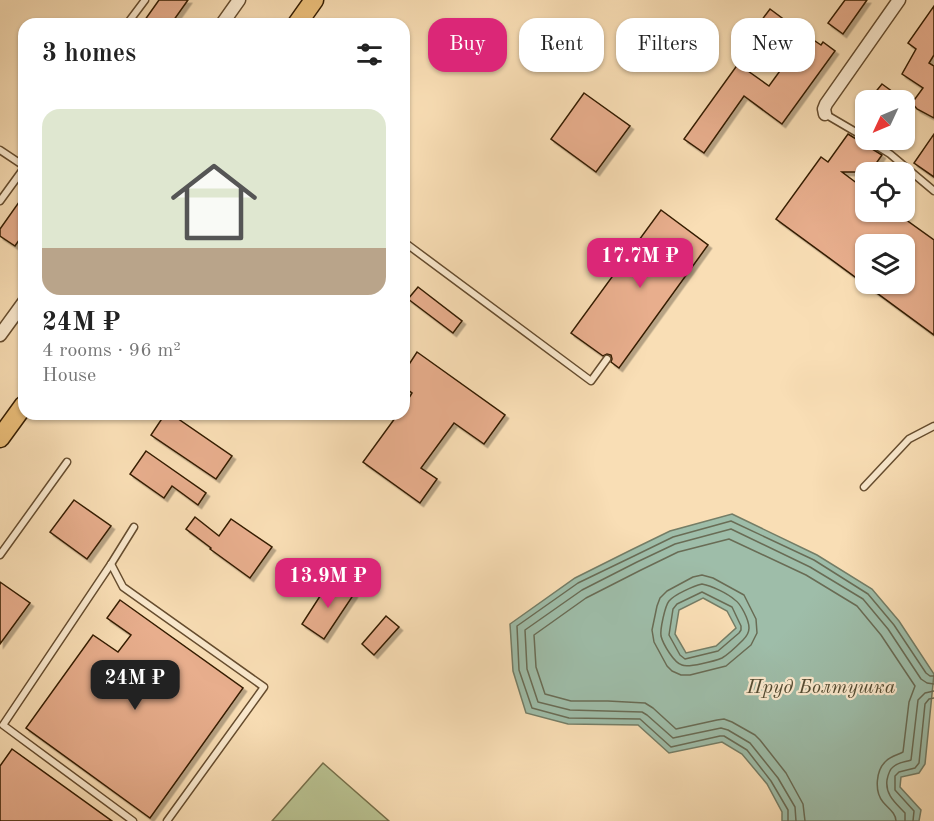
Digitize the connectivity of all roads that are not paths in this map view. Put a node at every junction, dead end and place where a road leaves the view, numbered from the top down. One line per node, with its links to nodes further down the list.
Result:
1 (145, 0): 5 (lane)
2 (239, 0): 6 (street)
3 (314, 0): 7 (main road)
4 (899, 0): 8 (street)
5 (132, 18)
6 (226, 18)
7 (301, 18)
8 (825, 114): 9 (lane)
9 (855, 132)
10 (0, 150): 12 (lane)
11 (884, 150): 14 (lane)
12 (18, 163)
13 (18, 176): 15 (lane)
14 (934, 191)
15 (0, 201)
16 (410, 247): 19 (lane)
17 (18, 310): 18 (street)
18 (0, 335)
19 (607, 359)
20 (18, 413): 22 (main road)
21 (934, 426): 24 (lane)
22 (0, 438)
23 (67, 462): 26 (lane)
24 (864, 487)
25 (134, 527): 27 (lane)
26 (0, 555)
27 (111, 564): 28 (lane); 29 (lane)
28 (133, 821)
29 (166, 821)

